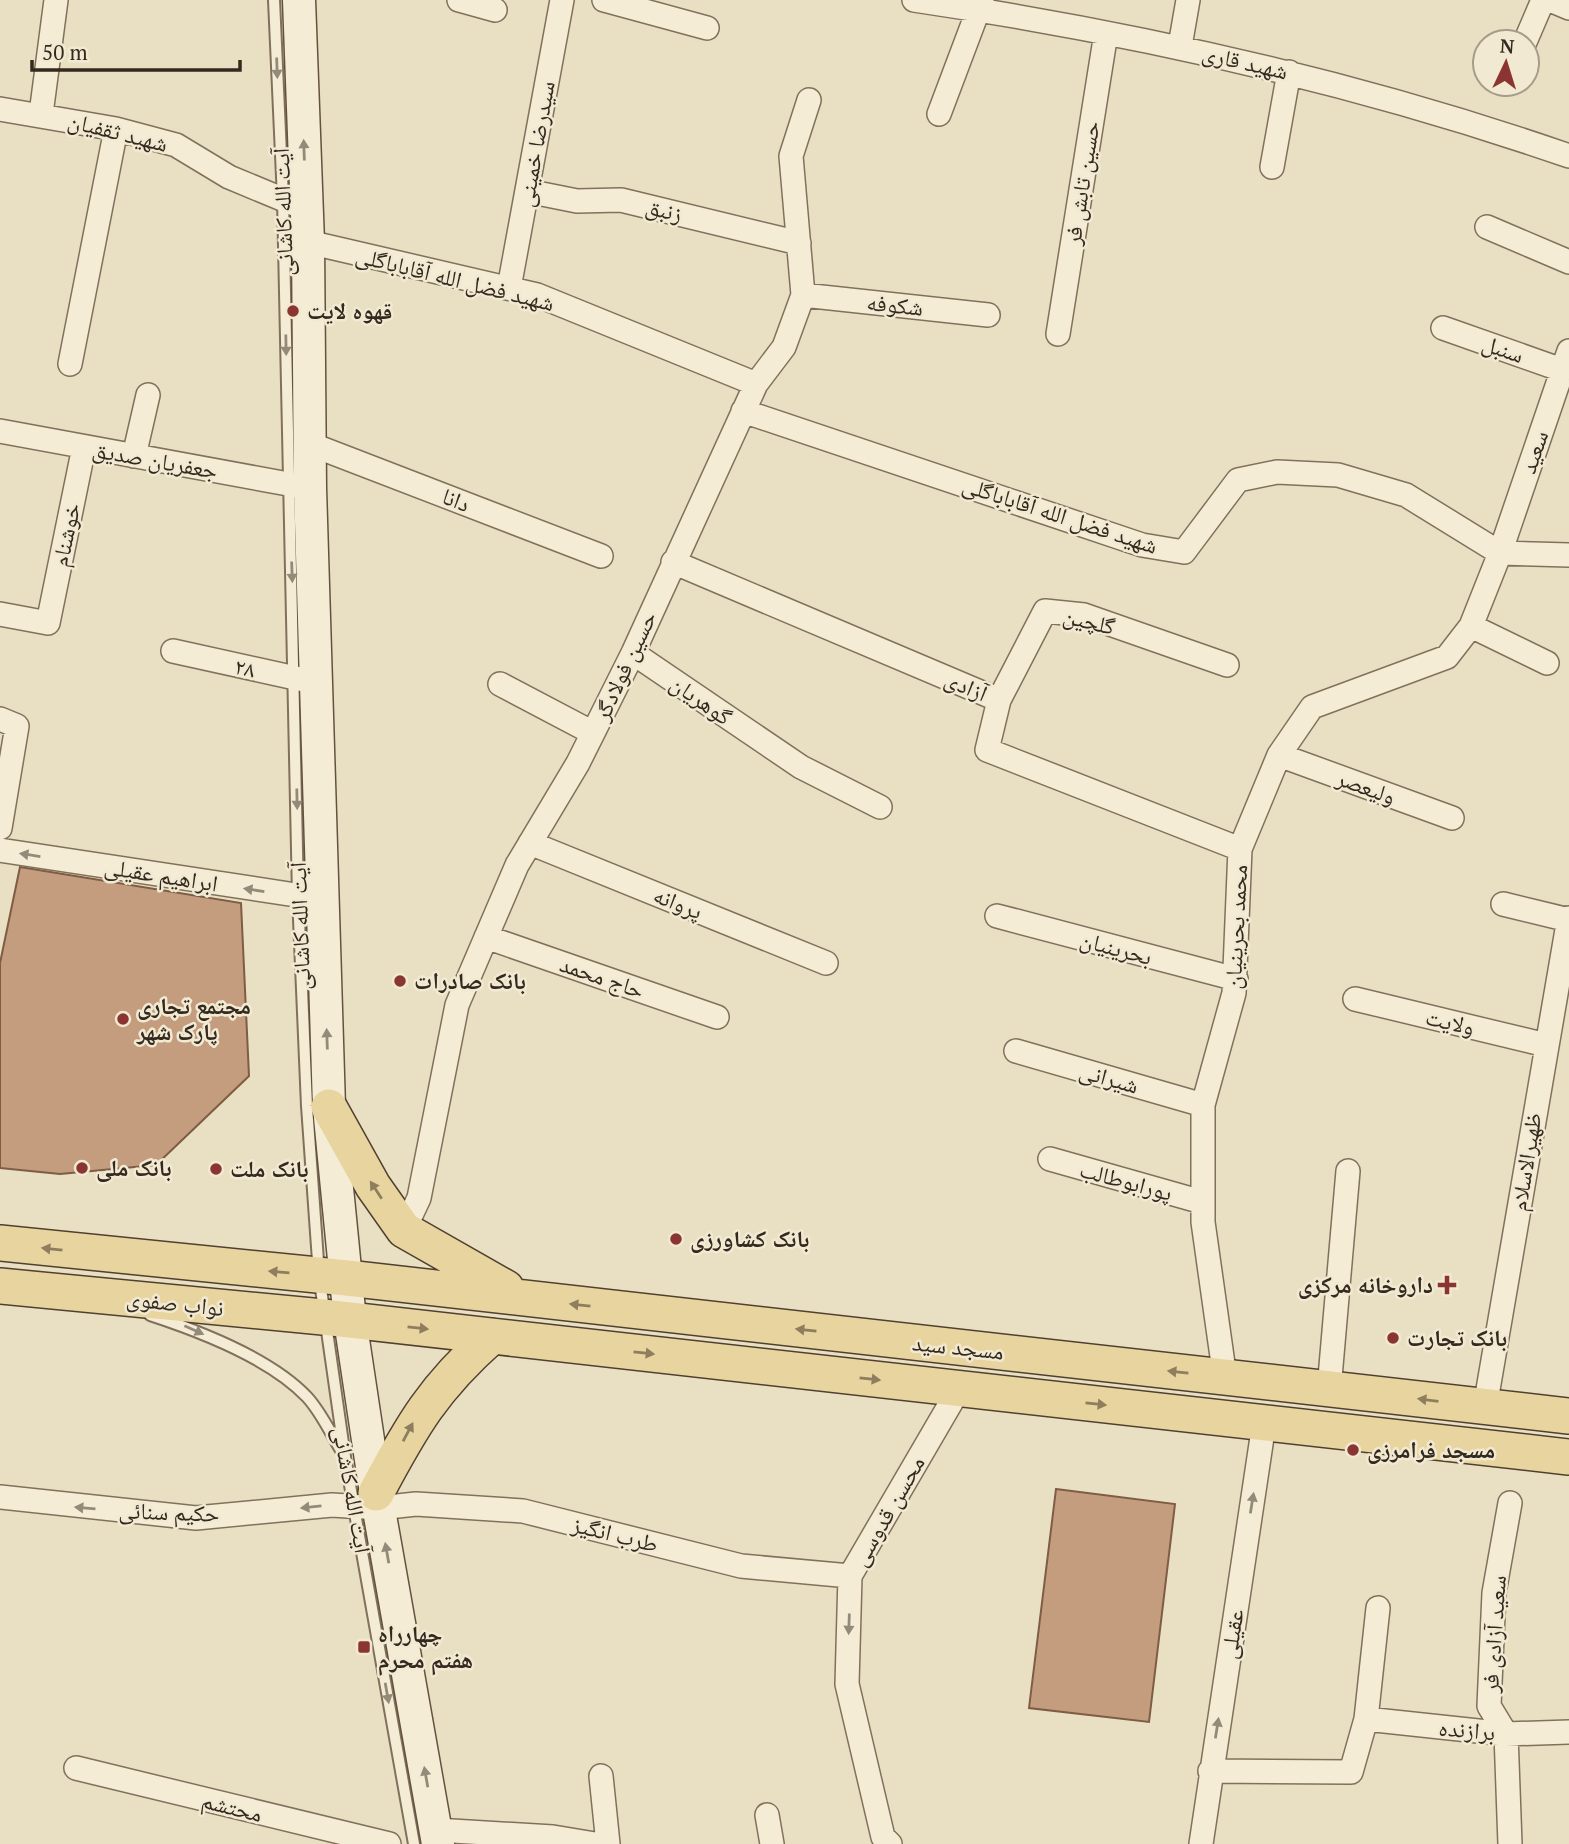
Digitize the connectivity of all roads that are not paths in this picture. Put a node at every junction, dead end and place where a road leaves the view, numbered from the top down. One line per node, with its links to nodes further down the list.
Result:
1 (56, 0): 21 (street)
2 (274, 0): 27 (lane, آیت الله کاشانی, one-way to 27)
3 (299, 0): 27 (main road, آیت الله کاشانی, one-way to 3)
4 (459, 0): 13 (street)
5 (562, 0): 26 (street, سیدرضا خمینی)
6 (604, 0): 14 (street)
7 (914, 0): 11 (street, شهید قاری)
8 (1188, 0): 17 (street)
9 (1543, 0): 15 (street)
10 (1550, 0): 12 (street)
11 (981, 5): 16 (street, شهید قاری); 22 (street)
12 (1569, 8)
13 (495, 10)
14 (707, 28)
15 (1531, 28)
16 (1106, 33): 17 (street, شهید قاری); 36 (street, حسین تابش فر)
17 (1180, 46): 18 (street, شهید قاری)
18 (1289, 72): 24 (street, شهید قاری); 25 (street)
19 (808, 100): 30 (street, حسین فولادگر)
20 (0, 109): 21 (street, شهید ثقفیان)
21 (41, 114): 23 (street, شهید ثقفیان)
22 (939, 114)
23 (116, 129): 27 (street, شهید ثقفیان); 38 (street)
24 (1569, 156)
25 (1272, 167)
26 (527, 191): 30 (street, زنبق); 32 (street, سیدرضا خمینی)
27 (295, 204): 29 (main road, آیت الله کاشانی); 46 (lane, آیت الله کاشانی, one-way to 46)
28 (1487, 227): 31 (street)
29 (308, 242): 32 (street, شهید فضل الله آقاباباگلی); 43 (main road, آیت الله کاشانی)
30 (799, 243): 33 (street, حسین فولادگر)
31 (1569, 262)
32 (509, 288): 39 (street, شهید فضل الله آقاباباگلی)
33 (803, 295): 34 (street, شکوفه); 39 (street, حسین فولادگر)
34 (988, 316)
35 (1443, 328): 37 (street, سنبل)
36 (1058, 334)
37 (1566, 360): 47 (street, سعید)
38 (70, 364)
39 (756, 383): 41 (street, حسین فولادگر)
40 (148, 395): 45 (street)
41 (743, 411): 47 (street, شهید فضل الله آقاباباگلی); 50 (street, حسین فولادگر)
42 (0, 431): 44 (street, جعفریان صدیق)
43 (310, 444): 46 (main road, آیت الله کاشانی); 49 (street, دانا)
44 (84, 447): 45 (street, جعفریان صدیق); 51 (street, خوشنام)
45 (134, 456): 46 (street, جعفریان صدیق)
46 (300, 486): 57 (main road, آیت الله کاشانی)
47 (1493, 548): 48 (street); 52 (street, محمد بحرینیان)
48 (1569, 555)
49 (601, 556)
50 (673, 562): 54 (street, حسین فولادگر); 59 (street, آزادی)
51 (0, 614)
52 (1471, 626): 55 (street); 62 (street, محمد بحرینیان)
53 (173, 652): 57 (street, ۲۸)
54 (633, 653): 61 (street, حسین فولادگر); 63 (street, گوهریان)
55 (1548, 663)
56 (1227, 664): 59 (street, گلچین)
57 (307, 681): 69 (main road, آیت الله کاشانی)
58 (500, 684): 61 (street)
59 (999, 699): 67 (street, آزادی)
60 (0, 719): 65 (street)
61 (593, 733): 66 (street, حسین فولادگر)
62 (1282, 756): 64 (street, ولیعصر); 67 (street, محمد بحرینیان)
63 (880, 807)
64 (1452, 818)
65 (0, 828)
66 (530, 843): 73 (street, حسین فولادگر); 74 (street, پروانه)
67 (1240, 849): 75 (street, محمد بحرینیان)
68 (0, 850): 69 (street, ابراهیم عقیلی, one-way to 68)
69 (310, 898): 81 (main road, آیت الله کاشانی, one-way to 69); 87 (lane, آیت الله کاشانی)
70 (1503, 904): 72 (street)
71 (996, 916): 75 (street, بحرینیان)
72 (1569, 919): 78 (street, ظهیرالاسلام)
73 (486, 937): 77 (street, حاج محمد); 85 (street, حسین فولادگر)
74 (826, 963)
75 (1236, 979): 80 (street, محمد بحرینیان)
76 (1355, 999): 78 (street, ولایت)
77 (717, 1017)
78 (1546, 1045): 97 (street, ظهیرالاسلام)
79 (1016, 1051): 80 (street, شیرانی)
80 (1203, 1105): 84 (street, محمد بحرینیان)
81 (329, 1107): 85 (main road, one-way to 81); 87 (main road, آیت الله کاشانی)
82 (1050, 1159): 84 (street, پورابوطالب)
83 (1348, 1171): 96 (street)
84 (1202, 1202): 93 (street, محمد بحرینیان)
85 (404, 1230): 90 (main road)
86 (0, 1243): 87 (main road, نواب صفوی, one-way to 86)
87 (333, 1276): 90 (main road, مسجد سید); 91 (main road, آیت الله کاشانی)
88 (0, 1286): 89 (main road, نواب صفوی)
89 (83, 1294): 91 (main road, نواب صفوی); 102 (lane, one-way to 102)
90 (528, 1299): 93 (main road, مسجد سید, one-way to 90)
91 (337, 1319): 92 (main road, مسجد سید, one-way to 92); 102 (lane, آیت الله کاشانی); 105 (main road, آیت الله کاشانی)
92 (492, 1336): 95 (main road, مسجد سید, one-way to 95); 105 (main road, one-way to 92)
93 (1225, 1378): 96 (main road, مسجد سید)
94 (1569, 1388): 98 (main road)
95 (959, 1389): 100 (main road, مسجد سید, one-way to 100); 107 (street, محسن قدوسی)
96 (1329, 1389): 97 (main road, مسجد سید, one-way to 96)
97 (1485, 1407): 98 (main road, مسجد سید)
98 (1522, 1411): 99 (main road, مسجد سید)
99 (1569, 1416)
100 (1265, 1423): 101 (main road, مسجد سید); 113 (street, عقیلی, one-way to 100)
101 (1553, 1456): 103 (main road)
102 (345, 1457): 105 (lane, آیت الله کاشانی)
103 (1569, 1478)
104 (0, 1497): 105 (street, حکیم سنائی, one-way to 104)
105 (370, 1502): 107 (street, طرب انگیز); 116 (main road, آیت الله کاشانی)
106 (1510, 1503): 111 (street, سعید آزادی فر)
107 (850, 1576): 121 (street, محسن قدوسی, one-way to 121)
108 (1378, 1608): 109 (street)
109 (1366, 1720): 111 (street, برازنده); 113 (street)
110 (1569, 1732): 111 (street, برازنده)
111 (1506, 1734): 123 (street, سعید آزادی فر)
112 (76, 1768): 117 (street, محتشم)
113 (1210, 1771): 122 (street, عقیلی)
114 (601, 1776): 119 (street)
115 (767, 1815): 120 (street)
116 (430, 1839): 118 (street)
117 (389, 1844)
118 (595, 1844)
119 (608, 1844)
120 (772, 1844)
121 (890, 1844)
122 (1201, 1844)
123 (1510, 1844)

